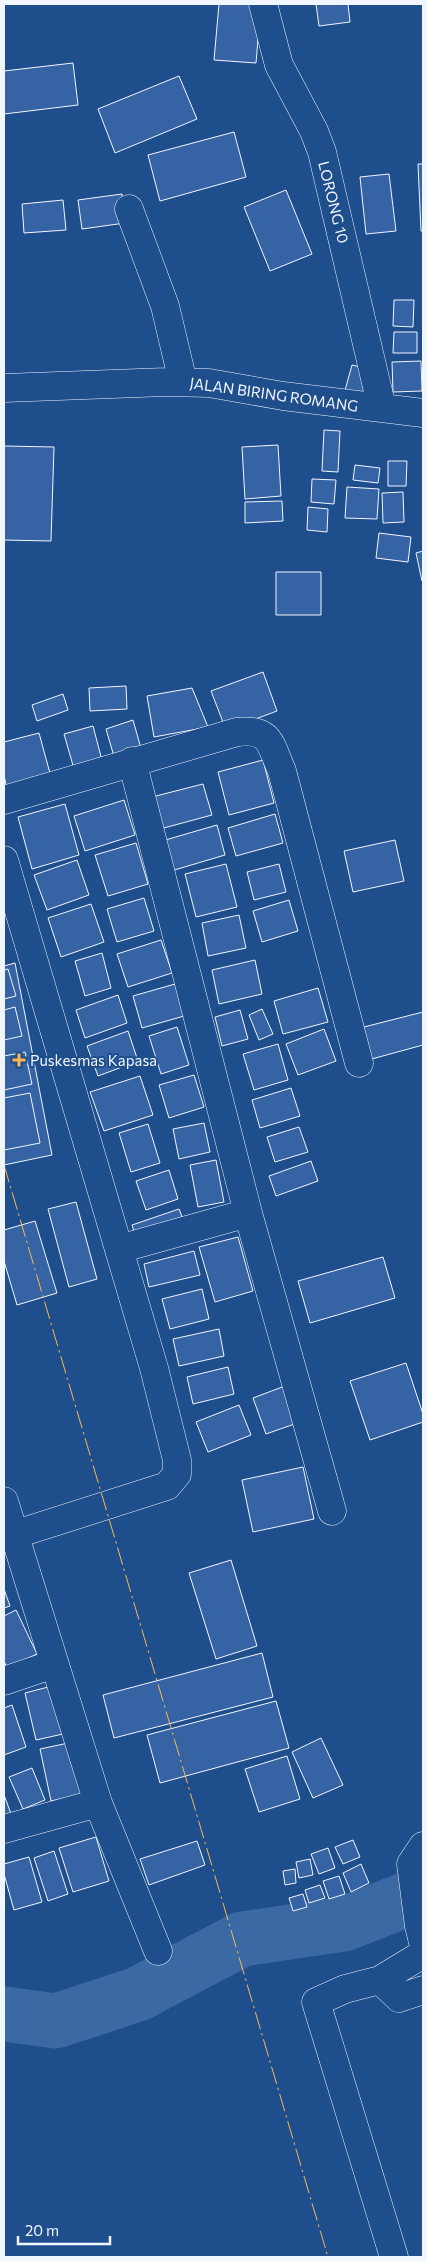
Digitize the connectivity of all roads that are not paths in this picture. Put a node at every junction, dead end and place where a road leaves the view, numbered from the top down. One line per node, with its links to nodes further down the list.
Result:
1 (263, 4): 5 (street, LORONG 10)
2 (129, 208): 3 (street)
3 (183, 382): 4 (street, JALAN BIRING ROMANG); 5 (street, JALAN BIRING ROMANG)
4 (4, 388)
5 (382, 408): 6 (street, JALAN BIRING ROMANG)
6 (423, 413)
7 (132, 761): 8 (street); 10 (street); 11 (street)
8 (4, 800)
9 (4, 860): 12 (street)
10 (359, 1063)
11 (248, 1213): 12 (street); 14 (street)
12 (119, 1249): 15 (street)
13 (4, 1501): 15 (street)
14 (332, 1511)
15 (9, 1536): 16 (street)
16 (54, 1664): 17 (street); 18 (street)
17 (4, 1681)
18 (98, 1802): 19 (street); 22 (street)
19 (4, 1829)
20 (417, 1855): 21 (street)
21 (421, 1934)
22 (158, 1950)
23 (423, 1954): 24 (street)
24 (380, 1980): 25 (street); 26 (street)
25 (423, 1990)
26 (394, 2257)

